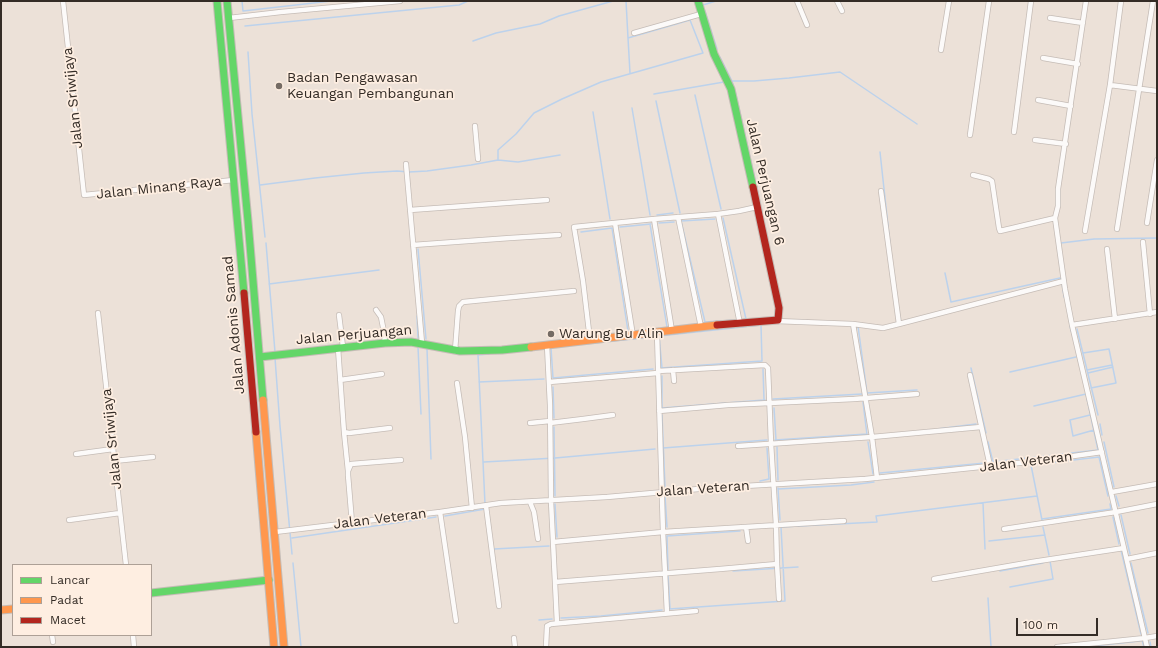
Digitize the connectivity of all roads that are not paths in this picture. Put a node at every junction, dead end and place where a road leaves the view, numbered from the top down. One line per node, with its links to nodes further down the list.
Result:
1 (63, 1): 41 (street, Jalan Sriwijaya)
2 (217, 1): 39 (main road, Jalan Adonis Samad)
3 (227, 1): 17 (main road)
4 (387, 1): 5 (street); 17 (street)
5 (400, 1)
6 (698, 1): 16 (main road, Jalan Perjuangan 6)
7 (797, 1): 20 (street)
8 (837, 1): 15 (street)
9 (949, 1): 22 (street)
10 (989, 1): 32 (street)
11 (1031, 1): 31 (street)
12 (1086, 1): 19 (street)
13 (1121, 1): 25 (street)
14 (1153, 1): 26 (street)
15 (842, 11)
16 (701, 14): 21 (street); 43 (main road, Jalan Perjuangan 6)
17 (229, 18): 54 (main road)
18 (1050, 18): 19 (street)
19 (1083, 23): 24 (street)
20 (807, 25)
21 (634, 33)
22 (941, 50)
23 (1043, 58): 24 (street)
24 (1078, 64): 29 (street)
25 (1110, 85): 26 (street); 52 (street)
26 (1140, 88): 27 (street); 51 (street)
27 (1157, 91)
28 (1038, 100): 29 (street)
29 (1072, 106): 34 (street)
30 (475, 126): 35 (street)
31 (1014, 132)
32 (970, 135)
33 (1035, 140): 34 (street)
34 (1066, 144): 47 (street)
35 (478, 159)
36 (1157, 160): 50 (street)
37 (406, 164): 44 (street)
38 (974, 175): 47 (street)
39 (234, 180): 41 (street, Jalan Minang Raya); 56 (main road, Jalan Adonis Samad)
40 (881, 191): 70 (street)
41 (84, 195)
42 (547, 200): 44 (street)
43 (758, 207): 45 (street); 66 (main road, Jalan Perjuangan 6)
44 (410, 210): 57 (street)
45 (718, 214): 46 (street); 68 (street)
46 (678, 217): 48 (street); 72 (street)
47 (1054, 218): 59 (street)
48 (654, 219): 49 (street); 73 (street)
49 (615, 223): 75 (street); 76 (street)
50 (1147, 223)
51 (1117, 229)
52 (1085, 231)
53 (559, 235): 57 (street)
54 (250, 242): 56 (main road); 82 (main road)
55 (1144, 242): 64 (street)
56 (240, 243): 118 (main road, Jalan Adonis Samad)
57 (413, 245): 78 (street)
58 (1107, 249): 67 (street)
59 (1064, 281): 70 (street); 71 (street)
60 (574, 292): 81 (street)
61 (376, 310): 77 (street)
62 (1157, 312): 64 (street)
63 (98, 314): 104 (street, Jalan Sriwijaya)
64 (1150, 314): 67 (street)
65 (340, 315): 80 (street)
66 (777, 319): 68 (main road, Jalan Perjuangan); 69 (street)
67 (1115, 319): 71 (street)
68 (740, 324): 72 (main road, Jalan Perjuangan)
69 (853, 324): 70 (street); 92 (street)
70 (899, 324)
71 (1072, 325): 105 (street)
72 (701, 327): 73 (main road, Jalan Perjuangan)
73 (672, 331): 74 (main road, Jalan Perjuangan)
74 (657, 333): 75 (main road, Jalan Perjuangan); 84 (street)
75 (633, 336): 76 (main road, Jalan Perjuangan)
76 (590, 340): 79 (main road, Jalan Perjuangan)
77 (385, 343): 78 (main road, Jalan Perjuangan); 80 (main road, Jalan Perjuangan)
78 (422, 343): 81 (main road, Jalan Perjuangan)
79 (547, 345): 81 (main road, Jalan Perjuangan); 89 (street)
80 (340, 348): 82 (main road, Jalan Perjuangan); 87 (street)
81 (455, 351)
82 (260, 357): 117 (main road)
83 (673, 370): 84 (street); 88 (street); 93 (street)
84 (658, 372): 89 (street); 94 (street)
85 (382, 374): 87 (street)
86 (970, 375): 98 (street)
87 (340, 380): 100 (street)
88 (674, 381)
89 (549, 382): 96 (street)
90 (457, 383): 123 (street)
91 (917, 394): 92 (street)
92 (865, 398): 93 (street); 101 (street)
93 (769, 404): 94 (street); 102 (street)
94 (659, 411): 115 (street)
95 (613, 415): 96 (street)
96 (550, 422): 97 (street); 119 (street)
97 (530, 424)
98 (981, 427): 101 (street); 110 (street)
99 (390, 428): 100 (street)
100 (344, 432): 111 (street)
101 (872, 437): 102 (street); 112 (street)
102 (771, 443): 103 (street); 114 (street)
103 (738, 446)
104 (113, 449): 106 (street); 109 (street, Jalan Sriwijaya)
105 (1102, 452): 110 (street, Jalan Veteran); 116 (street)
106 (76, 454)
107 (153, 457): 109 (street)
108 (401, 460): 111 (street)
109 (114, 461): 126 (street, Jalan Sriwijaya)
110 (990, 466): 112 (street, Jalan Veteran)
111 (348, 471): 129 (street)
112 (876, 478): 114 (street, Jalan Veteran)
113 (1157, 484): 116 (street)
114 (774, 485): 115 (street, Jalan Veteran); 130 (street)
115 (661, 492): 119 (street, Jalan Veteran); 134 (street)
116 (1112, 492): 125 (street)
117 (271, 496): 118 (main road); 133 (main road)
118 (262, 497): 145 (main road, Jalan Adonis Samad)
119 (551, 500): 120 (street, Jalan Veteran); 137 (street)
120 (530, 502): 122 (street, Jalan Veteran); 135 (street)
121 (1157, 504): 125 (street)
122 (486, 506): 123 (street, Jalan Veteran); 149 (street)
123 (472, 508): 124 (street, Jalan Veteran)
124 (440, 512): 129 (street, Jalan Veteran); 154 (street)
125 (1116, 512): 132 (street); 138 (street)
126 (120, 513): 127 (street); 141 (street, Jalan Sriwijaya)
127 (69, 520)
128 (844, 521): 130 (street)
129 (352, 523): 133 (street, Jalan Veteran)
130 (776, 525): 131 (street); 142 (street)
131 (746, 527): 134 (street); 136 (street)
132 (1004, 529)
133 (275, 532): 164 (main road)
134 (662, 532): 137 (street); 143 (street)
135 (538, 539)
136 (748, 541)
137 (553, 542): 146 (street)
138 (1124, 548): 140 (street); 144 (street)
139 (1157, 553): 140 (street)
140 (1127, 559): 160 (street)
141 (126, 564)
142 (777, 564): 143 (street); 148 (street)
143 (665, 573): 146 (street); 153 (street)
144 (934, 578)
145 (269, 580): 147 (main road); 163 (main road, Jalan Adonis Samad)
146 (555, 582): 155 (street)
147 (152, 593)
148 (779, 599)
149 (499, 606)
150 (12, 609): 151 (main road)
151 (1, 610)
152 (696, 611): 153 (street)
153 (667, 613): 155 (street)
154 (456, 621)
155 (557, 623): 166 (street)
156 (52, 636): 161 (street)
157 (133, 636): 162 (street)
158 (1157, 636): 160 (street)
159 (514, 638): 165 (street)
160 (1145, 638): 167 (street); 168 (street)
161 (53, 642)
162 (134, 647)
163 (274, 647)
164 (284, 647)
165 (515, 647)
166 (546, 647)
167 (1056, 647)
168 (1147, 647)

